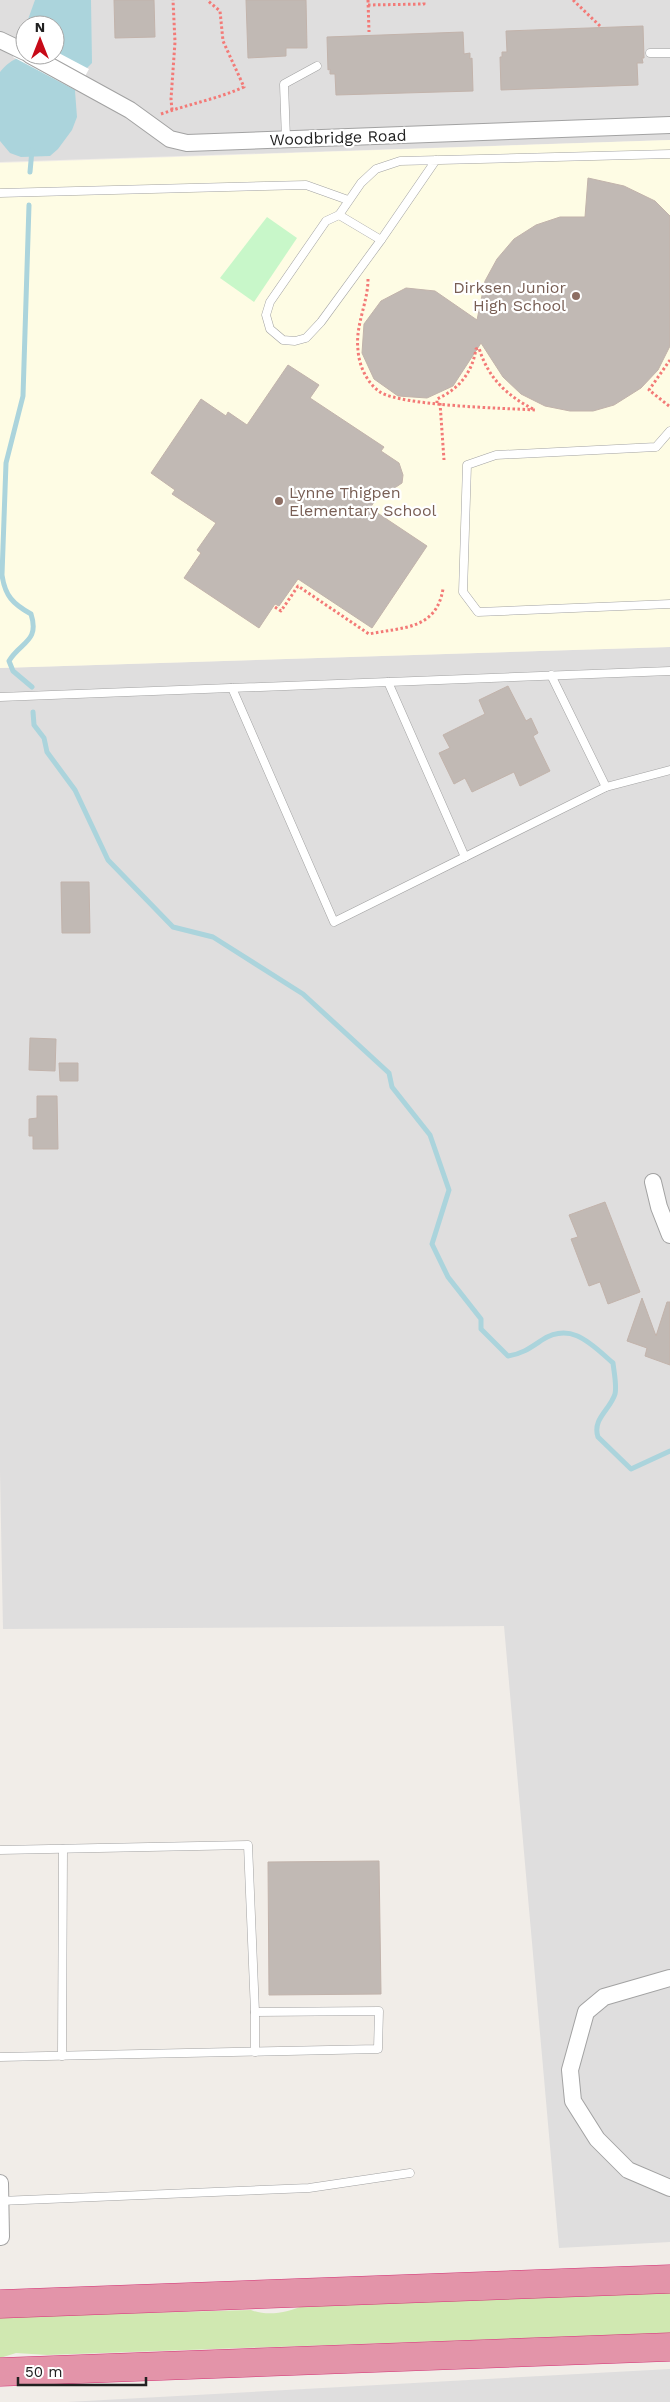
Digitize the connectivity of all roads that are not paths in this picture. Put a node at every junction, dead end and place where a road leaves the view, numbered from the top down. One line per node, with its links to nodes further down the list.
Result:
1 (0, 40): 2 (street)
2 (15, 48)
3 (650, 53): 4 (lane)
4 (670, 53)
5 (49, 65): 8 (street, Woodbridge Road)
6 (317, 66): 8 (lane)
7 (670, 125): 8 (street, Woodbridge Road)
8 (286, 139)
9 (670, 154): 10 (lane)
10 (436, 160): 12 (lane); 14 (lane)
11 (0, 193): 12 (lane)
12 (348, 200): 13 (lane)
13 (339, 215): 14 (lane); 14 (lane)
14 (381, 240)
15 (670, 431): 16 (lane)
16 (670, 604)
17 (670, 671): 18 (lane)
18 (551, 675): 19 (lane); 23 (lane)
19 (388, 682): 20 (lane); 24 (lane)
20 (232, 688): 21 (lane); 24 (lane)
21 (0, 697)
22 (670, 770): 23 (lane)
23 (606, 787): 24 (lane)
24 (465, 857)
25 (654, 1182): 26 (street)
26 (670, 1235)
27 (63, 1849): 28 (lane); 30 (lane); 32 (lane)
28 (0, 1850)
29 (670, 1978): 36 (street)
30 (255, 2012): 31 (lane); 31 (lane)
31 (255, 2052): 32 (lane)
32 (62, 2056): 33 (lane)
33 (0, 2057)
34 (410, 2173): 37 (lane)
35 (0, 2183): 37 (street)
36 (670, 2188)
37 (0, 2201): 38 (street)
38 (1, 2237)
39 (670, 2279): 40 (highway)
40 (1, 2304)
41 (670, 2347): 42 (highway)
42 (0, 2372)

